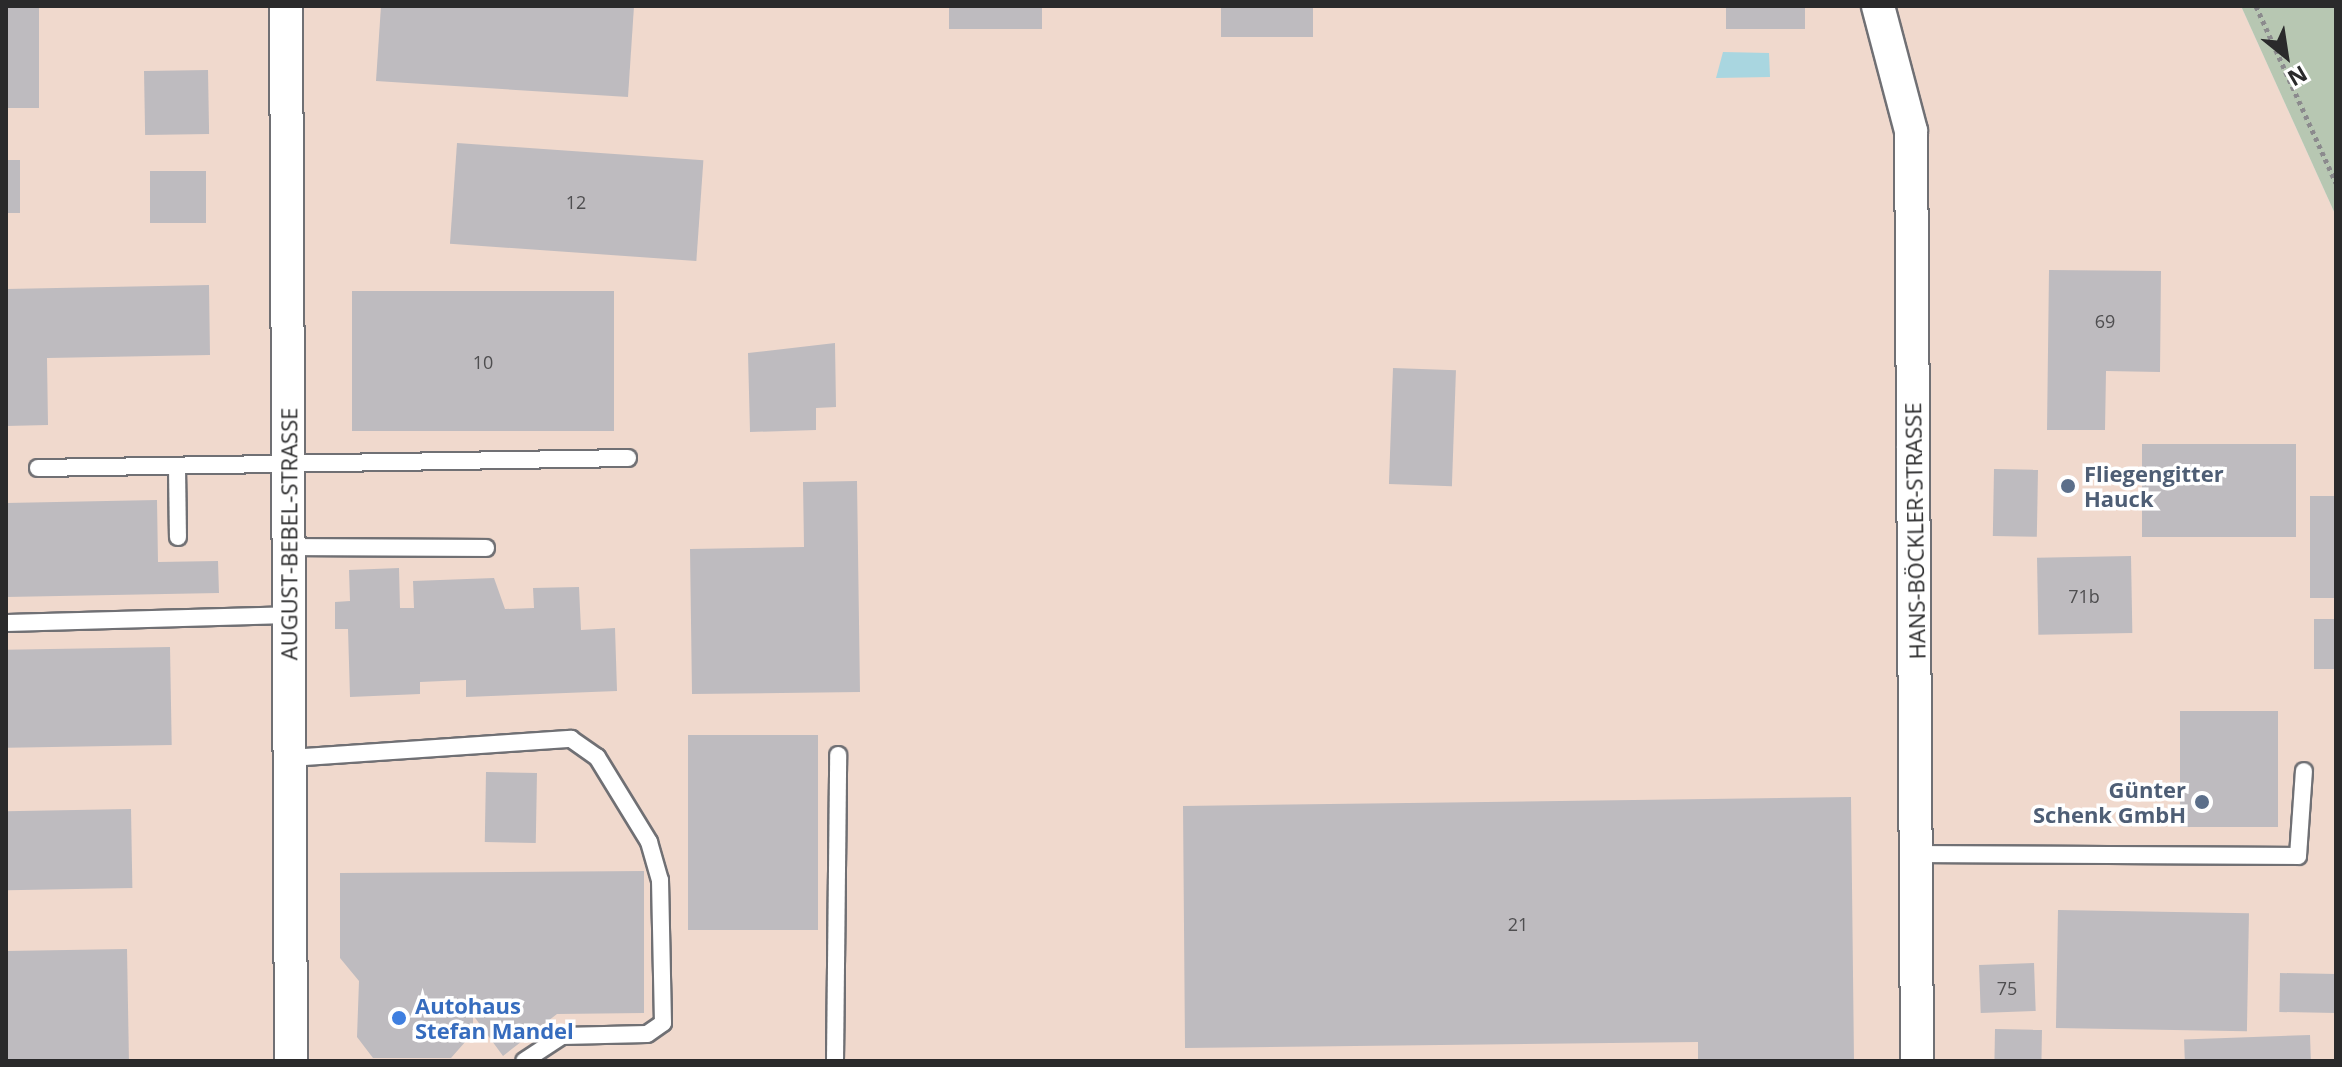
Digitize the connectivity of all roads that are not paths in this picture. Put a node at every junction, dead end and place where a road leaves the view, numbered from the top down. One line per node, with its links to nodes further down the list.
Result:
1 (286, 6): 6 (street, AUGUST-BEBEL-STRASSE)
2 (1878, 6): 15 (street, HANS-BÖCKLER-STRASSE)
3 (628, 458): 6 (lane)
4 (38, 468): 5 (lane)
5 (177, 468): 6 (lane); 7 (lane)
6 (289, 468): 8 (street, AUGUST-BEBEL-STRASSE)
7 (178, 537)
8 (289, 547): 9 (lane); 10 (street, AUGUST-BEBEL-STRASSE)
9 (486, 548)
10 (289, 615): 11 (lane); 13 (street, AUGUST-BEBEL-STRASSE)
11 (6, 623)
12 (838, 755): 18 (lane)
13 (290, 758): 16 (street, AUGUST-BEBEL-STRASSE); 17 (lane)
14 (2304, 771): 15 (lane)
15 (1919, 854): 19 (street, HANS-BÖCKLER-STRASSE)
16 (291, 1061)
17 (524, 1061)
18 (835, 1061)
19 (1917, 1061)

